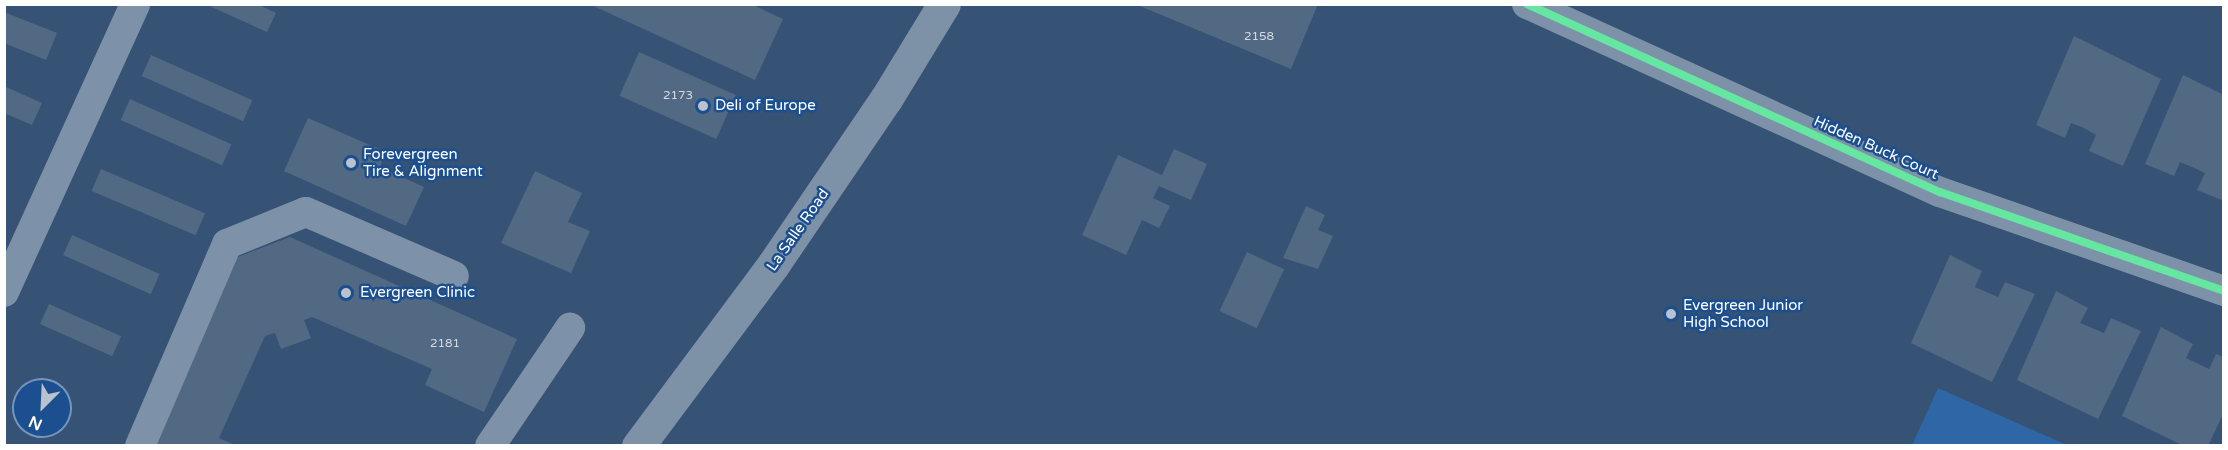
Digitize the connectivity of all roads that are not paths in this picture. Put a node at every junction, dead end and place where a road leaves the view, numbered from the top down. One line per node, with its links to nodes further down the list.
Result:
1 (135, 4): 5 (street)
2 (944, 4): 10 (highway, La Salle Road)
3 (1527, 4): 6 (street, Hidden Buck Court)
4 (454, 276): 8 (street)
5 (4, 291)
6 (2223, 291)
7 (570, 328): 9 (street)
8 (140, 446)
9 (490, 446)
10 (638, 446)

